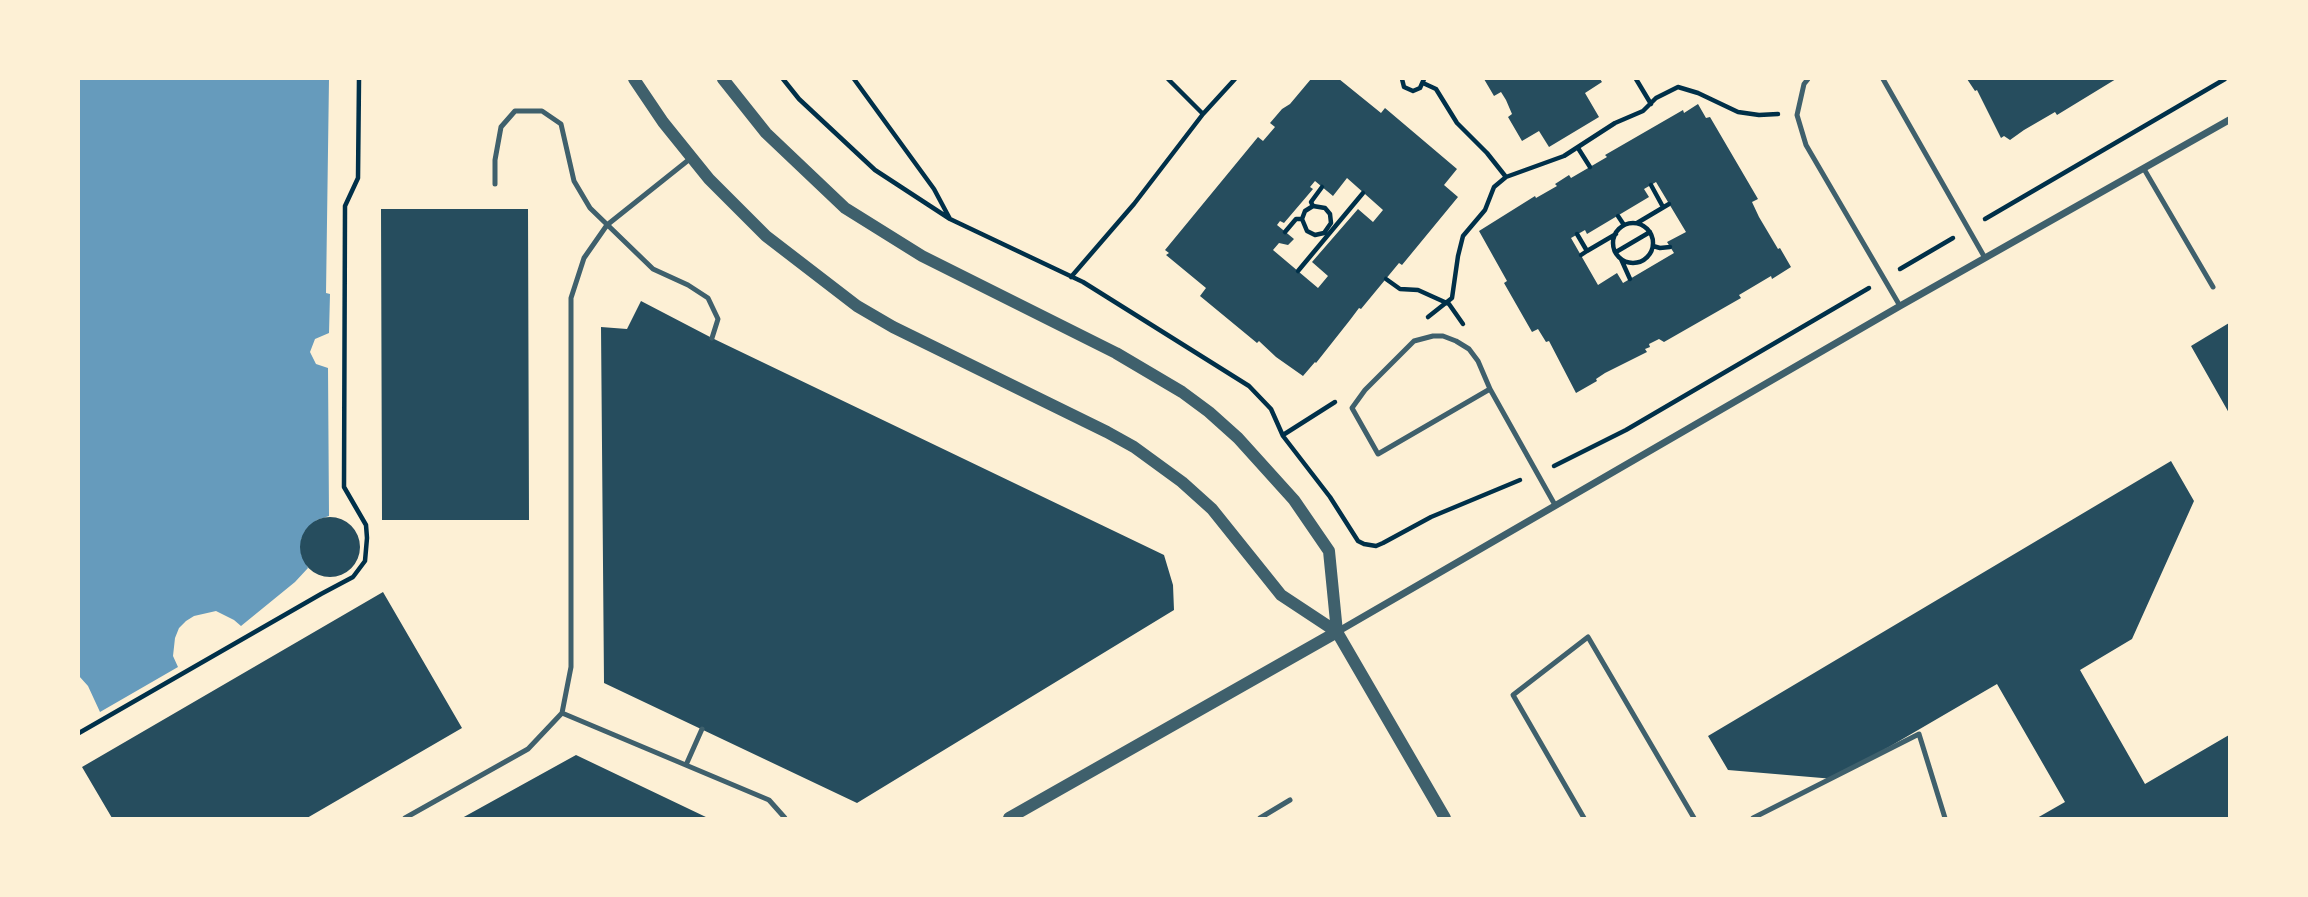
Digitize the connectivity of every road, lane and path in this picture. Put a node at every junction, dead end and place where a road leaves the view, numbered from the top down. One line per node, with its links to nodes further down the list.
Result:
1 (359, 79): 67 (path)
2 (634, 79): 19 (street)
3 (723, 79): 64 (street)
4 (783, 79): 33 (path)
5 (853, 79): 33 (path)
6 (1168, 79): 15 (path)
7 (1235, 79): 15 (path)
8 (1402, 79): 13 (path)
9 (1636, 79): 14 (path)
10 (1808, 79): 16 (lane)
11 (1883, 79): 38 (lane)
12 (2225, 79): 38 (path)
13 (1423, 81): 22 (path)
14 (1651, 104): 16 (path); 18 (path)
15 (1203, 114): 52 (path)
16 (1797, 115): 53 (lane)
17 (2229, 120): 21 (street)
18 (1578, 148): 20 (path); 22 (path)
19 (691, 158): 36 (lane); 64 (street)
20 (1590, 167)
21 (2144, 169): 50 (street); 55 (lane)
22 (1506, 177): 57 (path)
23 (495, 184): 36 (lane)
24 (1651, 185): 30 (path)
25 (1322, 187): 29 (path)
26 (1363, 193): 41 (path)
27 (1669, 204): 30 (path)
28 (1299, 205): 31 (path)
29 (1313, 206): 31 (path); 41 (path)
30 (1663, 207): 35 (path)
31 (1305, 211): 34 (path)
32 (1618, 216): 37 (path)
33 (950, 219): 52 (path)
34 (1302, 219): 39 (path); 41 (path)
35 (1637, 223): 37 (path); 40 (path)
36 (607, 225): 58 (lane); 65 (lane)
37 (1624, 225): 43 (path)
38 (1969, 229): 50 (lane); 53 (path)
39 (1285, 232)
40 (1650, 232): 44 (path); 47 (path)
41 (1331, 233): 51 (path)
42 (1577, 234): 46 (path)
43 (1616, 234): 46 (path); 47 (path)
44 (1653, 246): 45 (path); 49 (path)
45 (1670, 247)
46 (1587, 251): 48 (path)
47 (1616, 252): 49 (path)
48 (1581, 256)
49 (1621, 258): 54 (path)
50 (1986, 259): 56 (street)
51 (1298, 271)
52 (1071, 277): 61 (path)
53 (1884, 278): 56 (lane); 62 (path)
54 (1630, 279)
55 (2213, 287)
56 (1900, 306): 63 (street)
57 (1420, 321)
58 (712, 338)
59 (1490, 389): 59 (lane); 62 (lane)
60 (1339, 400): 61 (path)
61 (1283, 436): 62 (path)
62 (1538, 473): 63 (lane)
63 (1555, 505): 64 (street)
64 (1337, 632): 72 (street); 74 (street)
65 (562, 713): 68 (lane); 70 (lane)
66 (702, 729): 68 (lane)
67 (79, 733)
68 (686, 765): 71 (lane)
69 (1290, 800): 73 (lane)
70 (405, 818)
71 (785, 818)
72 (1009, 818)
73 (1260, 818)
74 (1445, 818)
75 (1584, 818): 76 (lane)
76 (1694, 818)
77 (1753, 818): 78 (lane)
78 (1945, 818)

